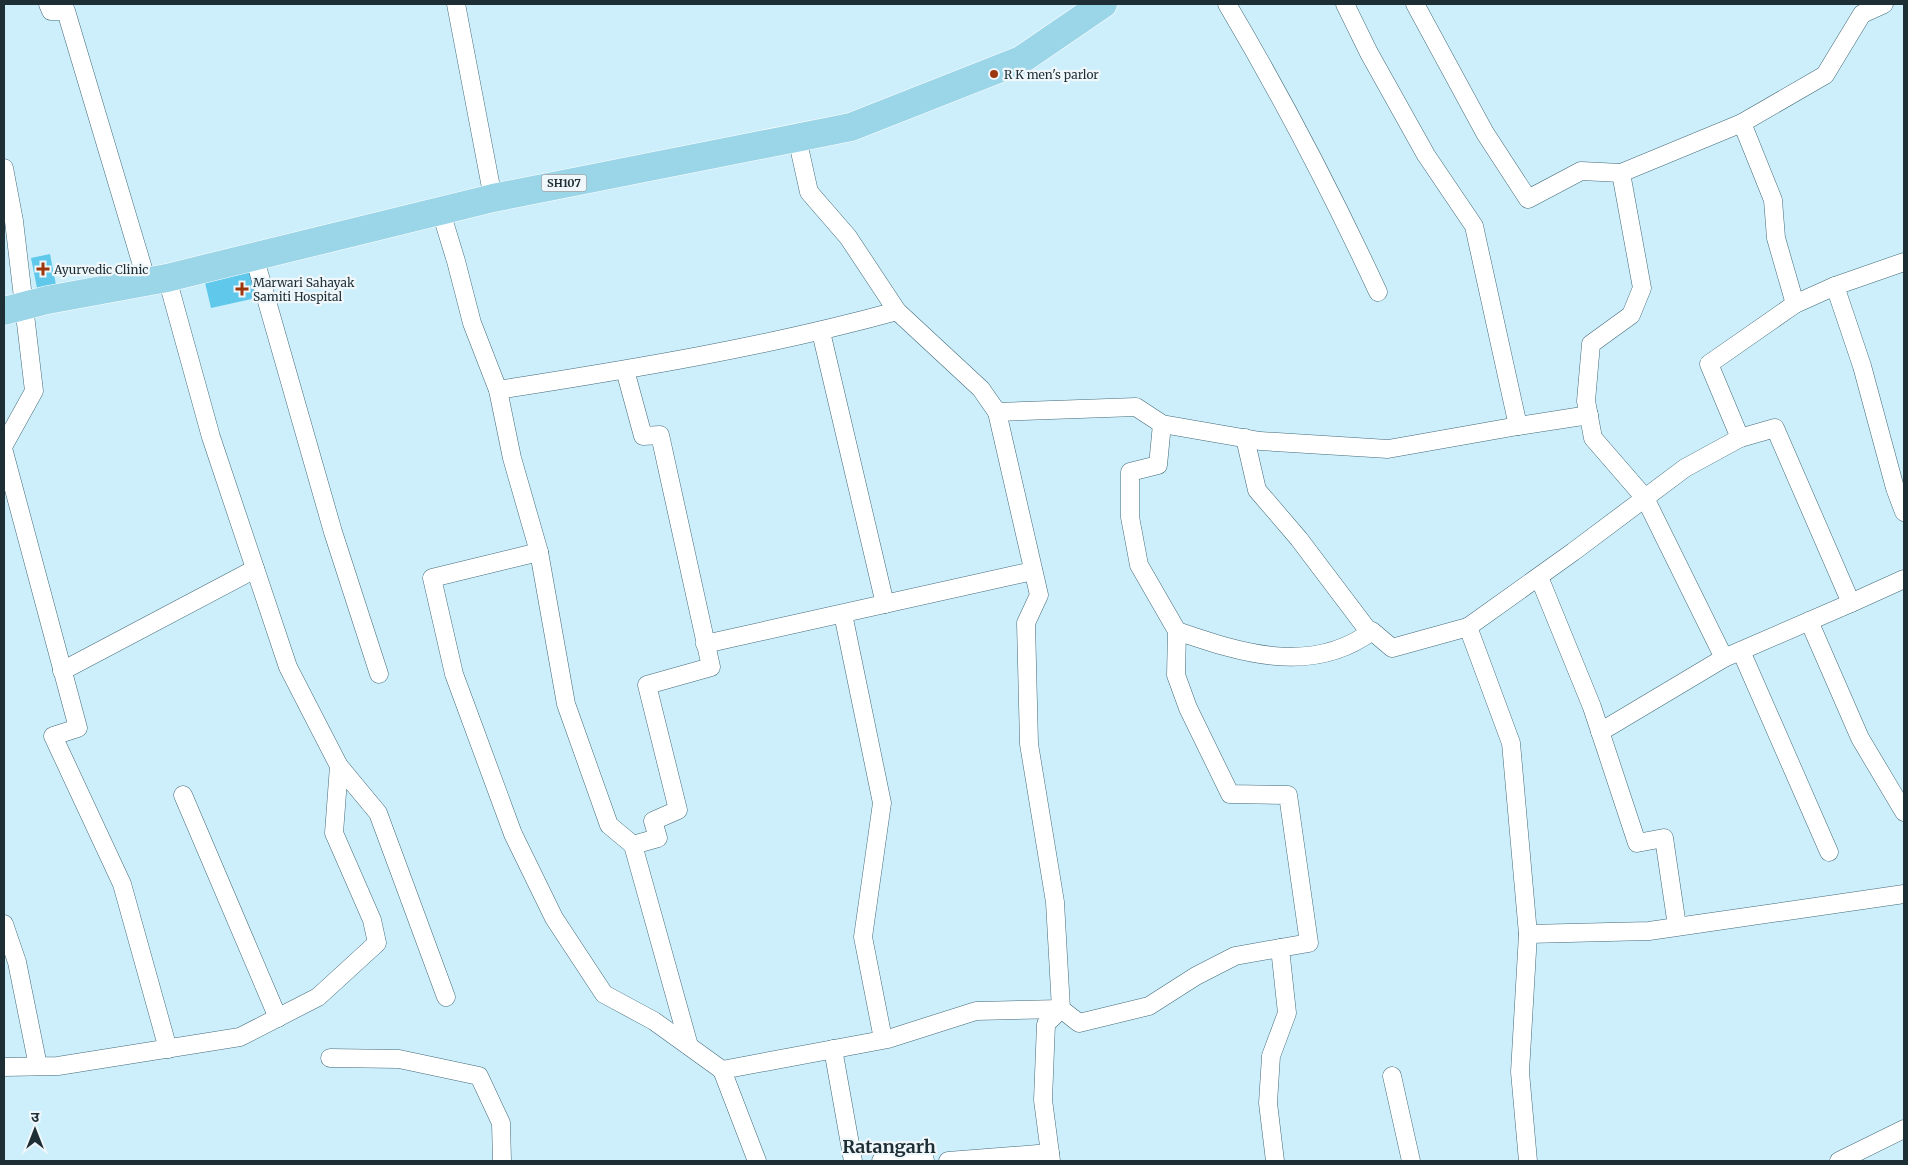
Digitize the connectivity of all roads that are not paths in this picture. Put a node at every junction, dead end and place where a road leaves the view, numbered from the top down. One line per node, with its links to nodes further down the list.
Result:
1 (48, 4): 16 (street)
2 (456, 4): 12 (street)
3 (1103, 4): 9 (main road, SH107)
4 (1227, 4): 18 (street)
5 (1345, 4): 28 (street)
6 (1415, 4): 11 (street)
7 (1884, 4): 8 (street)
8 (1742, 123): 11 (street); 19 (street)
9 (797, 138): 12 (main road, SH107); 21 (street)
10 (4, 168): 20 (street)
11 (1620, 173): 26 (street)
12 (493, 198): 13 (main road, SH107)
13 (441, 212): 14 (main road, SH107); 24 (street)
14 (254, 256): 16 (main road, SH107); 51 (street)
15 (1904, 262): 17 (street)
16 (157, 280): 20 (main road, SH107); 36 (street)
17 (1835, 286): 19 (street); 34 (street)
18 (1378, 292)
19 (1795, 304): 30 (street)
20 (14, 308): 31 (street)
21 (897, 311): 22 (street); 25 (street)
22 (821, 332): 23 (street); 41 (street)
23 (625, 370): 24 (street); 47 (street)
24 (498, 390): 35 (street)
25 (998, 412): 27 (street); 37 (street)
26 (1589, 415): 28 (street); 33 (street)
27 (1162, 424): 29 (street); 45 (street)
28 (1518, 426): 29 (street)
29 (1245, 438): 46 (street)
30 (1740, 438): 33 (street); 40 (street)
31 (4, 445)
32 (4, 452): 50 (street)
33 (1645, 498): 38 (street); 49 (street)
34 (1904, 512)
35 (539, 552): 56 (street); 67 (street)
36 (255, 569): 50 (street); 53 (street)
37 (1033, 571): 41 (street); 64 (street)
38 (1539, 577): 44 (street); 52 (street)
39 (1904, 579): 40 (street)
40 (1851, 603): 43 (street)
41 (885, 604): 42 (street)
42 (843, 614): 47 (street); 66 (street)
43 (1809, 621): 48 (street); 55 (street)
44 (1468, 627): 46 (street); 61 (street)
45 (1177, 631): 46 (street); 62 (street)
46 (1370, 633)
47 (705, 644): 56 (street)
48 (1741, 651): 49 (street); 57 (street)
49 (1724, 658): 52 (street)
50 (62, 672): 68 (street)
51 (379, 674)
52 (1600, 732): 60 (street)
53 (339, 766): 63 (street); 65 (street)
54 (183, 795): 65 (street)
55 (1904, 812)
56 (632, 845): 67 (street)
57 (1829, 852)
58 (1904, 894): 60 (street)
59 (4, 924): 71 (street)
60 (1677, 926): 61 (street)
61 (1528, 934): 85 (street)
62 (1280, 948): 64 (street); 83 (street)
63 (446, 997)
64 (1061, 1009): 66 (street); 76 (street)
65 (278, 1018): 68 (street)
66 (883, 1039): 69 (street)
67 (689, 1046): 73 (street)
68 (168, 1049): 71 (street)
69 (833, 1049): 73 (street); 79 (street)
70 (330, 1058): 77 (street)
71 (38, 1066): 72 (street)
72 (4, 1067)
73 (722, 1070): 78 (street)
74 (1392, 1076): 84 (street)
75 (1904, 1128): 86 (street)
76 (1050, 1157): 82 (street)
77 (502, 1161)
78 (757, 1161)
79 (854, 1161)
80 (880, 1161): 81 (street)
81 (925, 1161)
82 (948, 1161)
83 (1276, 1161)
84 (1411, 1161)
85 (1528, 1161)
86 (1839, 1161)

